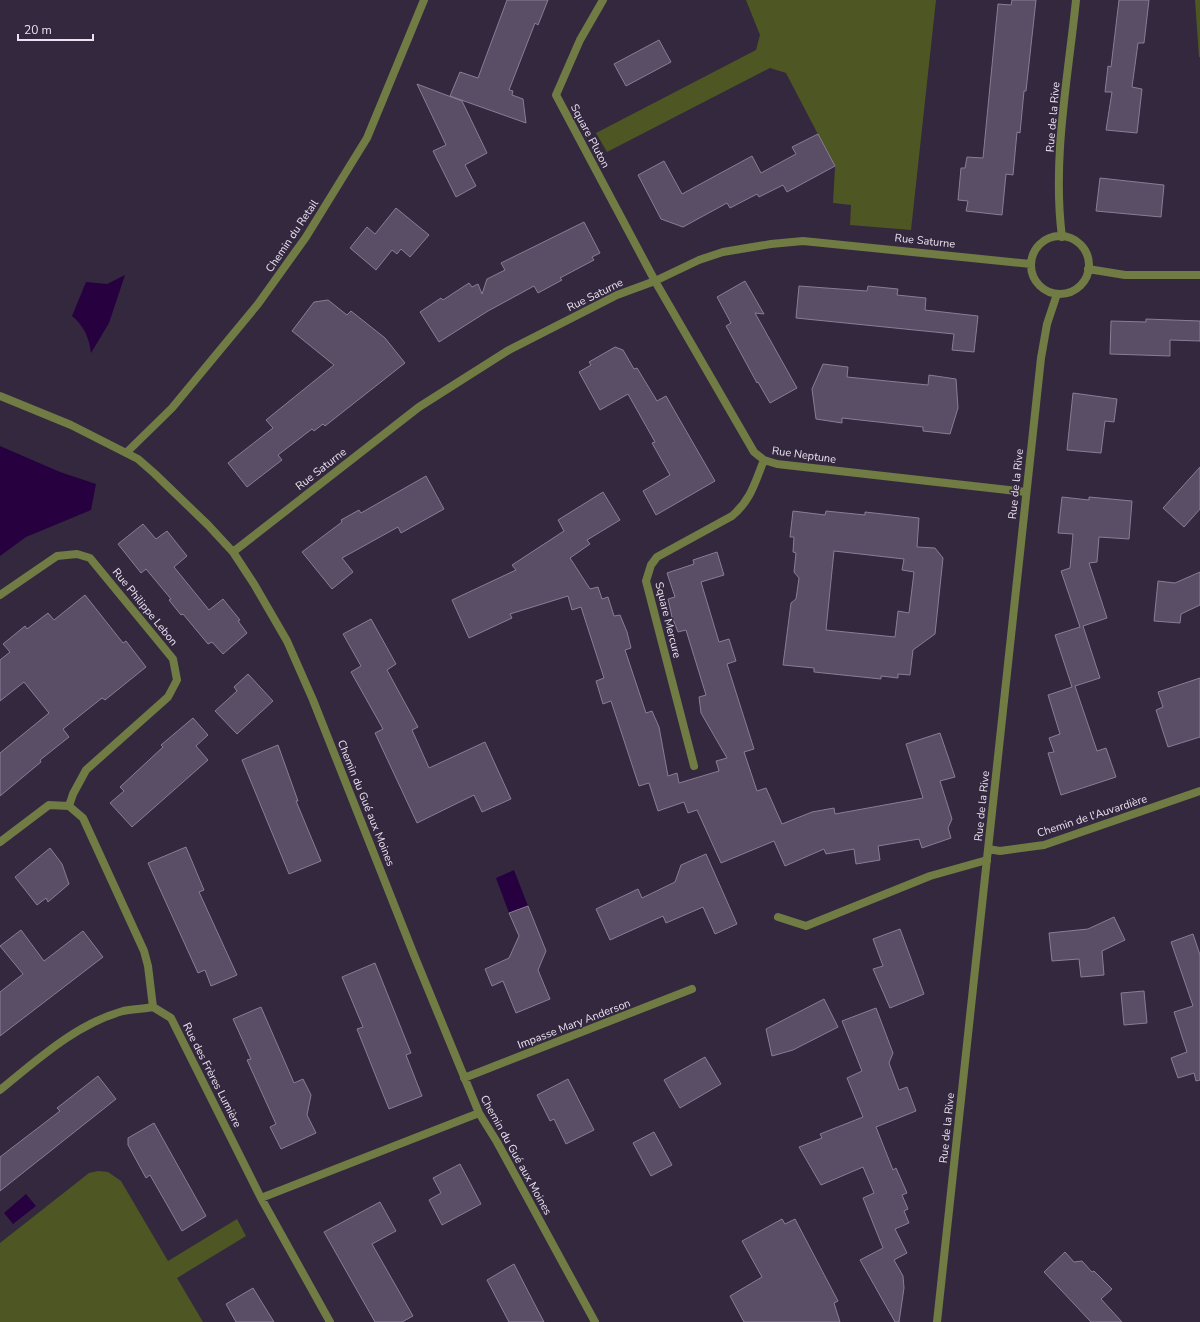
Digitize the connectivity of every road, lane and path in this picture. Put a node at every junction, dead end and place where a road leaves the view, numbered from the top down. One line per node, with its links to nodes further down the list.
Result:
1 (424, 0): 11 (street, Chemin du Retail)
2 (603, 0): 8 (street, Square Pluton)
3 (1076, 0): 4 (street, Rue de la Rive)
4 (1062, 237): 5 (street); 6 (street)
5 (1031, 264): 8 (street, Rue Saturne); 9 (street)
6 (1088, 269): 7 (street); 9 (street)
7 (1200, 275)
8 (655, 281): 12 (street, Rue Neptune); 14 (street, Rue Saturne)
9 (1057, 294): 13 (street, Rue de la Rive)
10 (0, 396): 11 (street, Chemin du Gué aux Moines)
11 (126, 452): 14 (street, Chemin du Gué aux Moines)
12 (764, 460): 13 (street, Rue Neptune); 16 (street, Square Mercure)
13 (1026, 492): 20 (street, Rue de la Rive)
14 (233, 552): 25 (street, Chemin du Gué aux Moines)
15 (0, 595): 18 (street, Rue Philippe Lebon)
16 (694, 766)
17 (1200, 791): 20 (street, Chemin de l'Auvardière)
18 (69, 806): 19 (street); 24 (street)
19 (0, 842)
20 (988, 850): 21 (street, Rue de la Rive)
21 (988, 860): 22 (street); 31 (street, Rue de la Rive)
22 (778, 917)
23 (692, 989): 25 (street, Impasse Mary Anderson)
24 (153, 1007): 26 (street); 28 (street, Rue des Frères Lumière)
25 (464, 1078): 27 (street, Chemin du Gué aux Moines)
26 (0, 1090)
27 (479, 1113): 28 (street); 30 (street, Chemin du Gué aux Moines)
28 (261, 1198): 29 (street, Rue des Frères Lumière)
29 (330, 1322)
30 (595, 1322)
31 (937, 1322)

